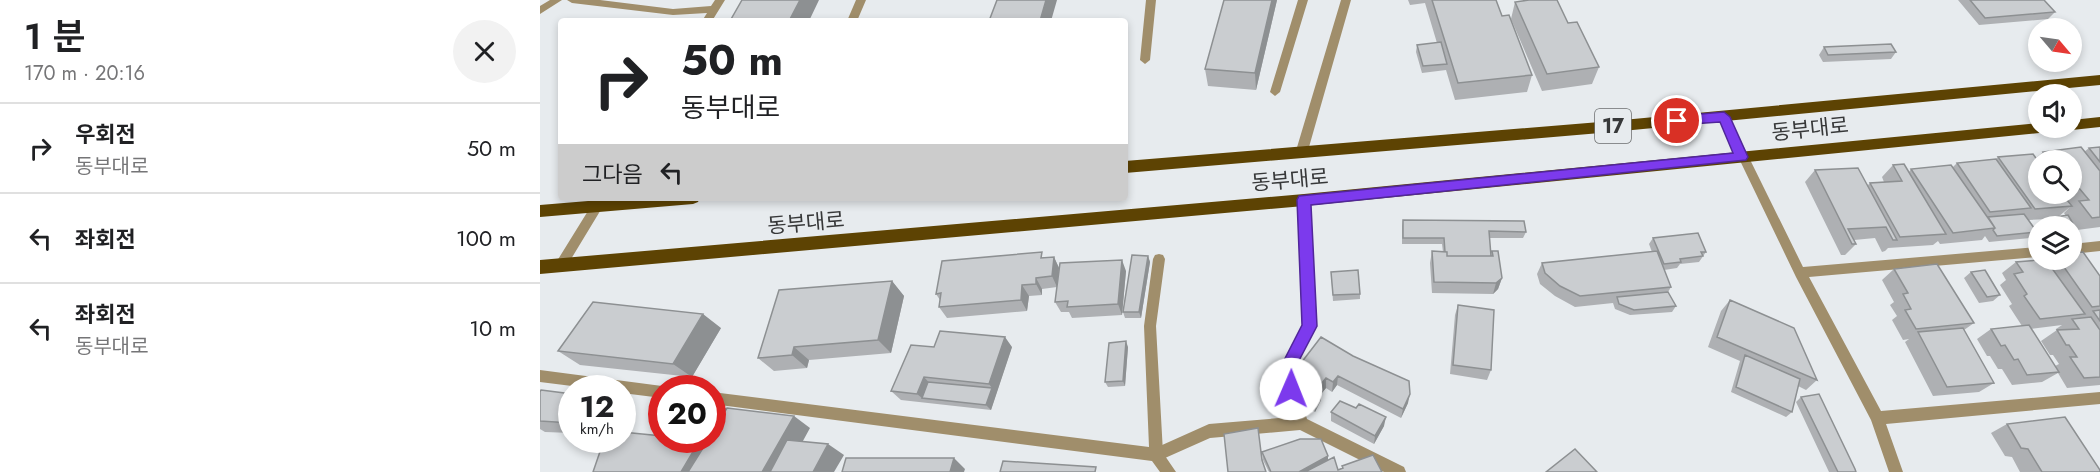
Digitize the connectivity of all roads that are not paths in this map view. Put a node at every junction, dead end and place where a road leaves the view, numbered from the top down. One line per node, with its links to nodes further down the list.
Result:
1 (557, 0): 8 (street)
2 (573, 0): 7 (street)
3 (861, 0): 10 (street)
4 (1151, 0): 11 (street)
5 (1303, 0): 13 (street)
6 (1346, 0): 18 (street)
7 (717, 4): 9 (street)
8 (540, 11)
9 (709, 18)
10 (853, 18)
11 (1145, 60)
12 (2100, 80): 14 (main road, 동부대로 / 17)
13 (1275, 92)
14 (1724, 117): 18 (main road, 동부대로 / 17); 19 (street)
15 (2100, 122): 16 (main road)
16 (2082, 124)
17 (2028, 130): 19 (main road, 동부대로 / 17)
18 (1301, 154): 20 (main road, 동부대로 / 17)
19 (1742, 157): 21 (main road, 동부대로 / 17); 30 (street)
20 (1128, 167)
21 (1304, 200): 28 (main road, 동부대로 / 17); 36 (street)
22 (600, 201): 23 (main road); 28 (street)
23 (540, 211)
24 (2100, 246): 25 (street)
25 (2082, 248)
26 (2028, 253): 30 (street)
27 (1159, 259): 37 (street)
28 (561, 265): 29 (main road, 동부대로 / 17)
29 (540, 267)
30 (1800, 273): 35 (street)
31 (540, 376): 32 (street)
32 (648, 390)
33 (2100, 398): 35 (street)
34 (726, 400): 37 (street)
35 (1877, 418): 40 (street)
36 (1301, 423): 37 (street); 39 (street)
37 (1156, 455): 38 (street)
38 (1169, 472)
39 (1399, 472)
40 (1896, 472)

